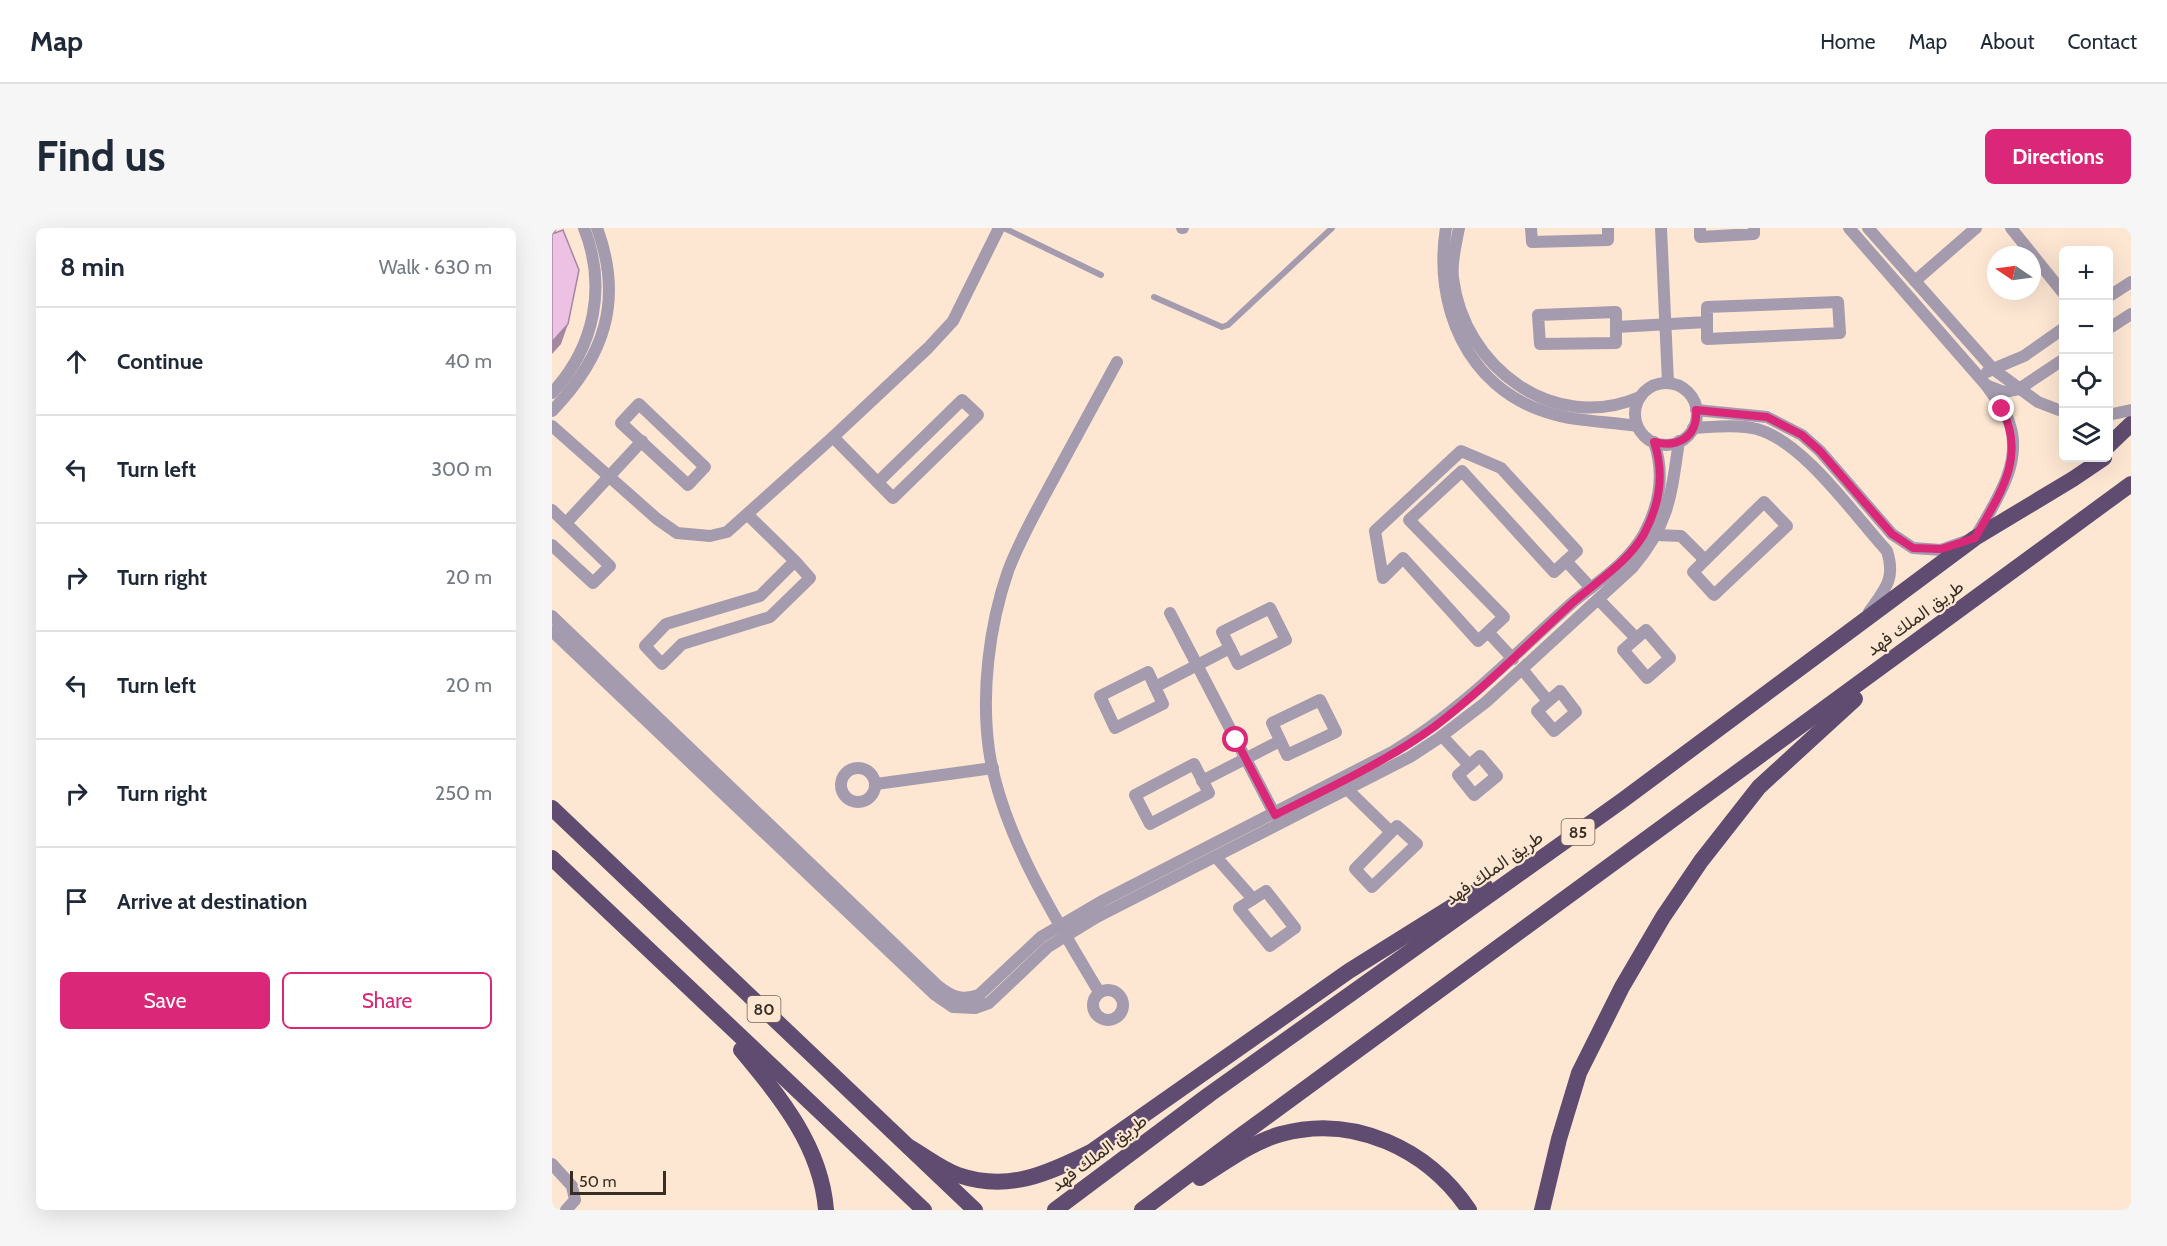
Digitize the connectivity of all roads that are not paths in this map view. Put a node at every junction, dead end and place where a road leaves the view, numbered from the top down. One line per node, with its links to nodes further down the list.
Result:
1 (584, 228): 35 (street)
2 (597, 228): 40 (street)
3 (999, 228): 46 (street)
4 (1004, 228): 17 (lane)
5 (1332, 228): 22 (lane)
6 (1446, 228): 44 (street)
7 (1459, 228): 36 (street)
8 (1531, 228): 9 (street)
9 (1608, 228)
10 (1661, 228): 24 (street)
11 (1700, 228): 12 (street)
12 (1754, 228)
13 (1849, 228): 32 (street)
14 (1868, 228): 18 (street)
15 (1976, 228): 18 (street)
16 (2011, 228): 20 (street)
17 (1101, 275)
18 (1914, 281): 31 (street)
19 (2131, 282): 21 (street)
20 (2059, 288)
21 (2113, 294)
22 (1155, 297)
23 (2131, 314): 26 (street)
24 (1665, 322): 25 (street); 27 (street); 33 (street)
25 (1707, 322): 25 (street)
26 (2113, 326)
27 (1616, 327): 27 (street)
28 (2059, 332): 31 (street)
29 (1117, 362): 87 (street)
30 (2059, 362): 34 (street)
31 (1993, 369): 32 (street); 34 (street)
32 (1982, 381): 34 (street); 63 (street)
33 (1668, 383): 36 (street); 37 (street)
34 (2019, 389): 38 (street)
35 (552, 393)
36 (1641, 397): 44 (street)
37 (1696, 410): 45 (street); 63 (street)
38 (2059, 410)
39 (2131, 410): 41 (street)
40 (552, 411)
41 (2113, 414)
42 (2131, 424): 51 (highway)
43 (552, 426): 55 (street)
44 (1636, 426): 50 (street)
45 (1693, 428): 49 (street); 73 (street)
46 (833, 437): 57 (street); 60 (street)
47 (2131, 438): 52 (highway)
48 (642, 441): 48 (street); 55 (street)
49 (1679, 441): 50 (street); 62 (street)
50 (1654, 442): 68 (street)
51 (2113, 442)
52 (2113, 451)
53 (2092, 462): 56 (highway)
54 (2098, 462): 56 (highway, طريق الملك فهد / 85)
55 (609, 477): 60 (street); 61 (street)
56 (2073, 479): 63 (highway, طريق الملك فهد / 85)
57 (878, 482)
58 (2131, 484): 71 (highway, طريق الملك فهد / 85)
59 (552, 510): 61 (street)
60 (748, 515): 66 (street)
61 (566, 523): 64 (street)
62 (1656, 535): 65 (street); 69 (street)
63 (1975, 538): 73 (highway, طريق الملك فهد / 85)
64 (552, 545)
65 (1705, 560): 65 (street)
66 (795, 561): 66 (street)
67 (1566, 561): 68 (street); 75 (street); 75 (street)
68 (1591, 588): 78 (street)
69 (1599, 600): 76 (street); 80 (street)
70 (1170, 613): 79 (street)
71 (1954, 614): 108 (highway, طريق الملك فهد / 85); 111 (highway)
72 (552, 616): 98 (street)
73 (1860, 626): 91 (highway, طريق الملك فهد / 85)
74 (552, 631): 98 (street)
75 (1488, 632): 78 (street)
76 (1636, 639)
77 (1230, 648): 77 (street); 79 (street)
78 (1513, 659): 93 (street)
79 (1197, 665): 81 (street); 85 (street)
80 (1522, 669): 82 (street); 83 (street)
81 (1155, 687): 81 (street)
82 (1548, 701)
83 (1442, 736): 86 (street); 90 (street)
84 (1280, 741): 84 (street); 85 (street)
85 (1246, 759): 88 (street); 93 (street)
86 (1469, 765)
87 (993, 768): 89 (street); 98 (street)
88 (1202, 781): 88 (street)
89 (876, 784)
90 (1348, 789): 94 (street); 95 (street)
91 (1623, 800): 101 (highway); 107 (highway, طريق الملك فهد / 85)
92 (552, 808): 101 (highway, 80)
93 (1275, 815): 98 (street)
94 (1391, 832): 94 (street)
95 (1215, 857): 97 (street); 98 (street)
96 (552, 858): 99 (highway, 80)
97 (1253, 899): 97 (street)
98 (1064, 931): 100 (street)
99 (688, 987): 104 (highway); 105 (highway, 80)
100 (1100, 992)
101 (909, 1147): 106 (highway, 80)
102 (552, 1164): 103 (street)
103 (566, 1210)
104 (826, 1210)
105 (924, 1210)
106 (975, 1210)
107 (1055, 1210)
108 (1143, 1210)
109 (1149, 1210): 110 (highway)
110 (1469, 1210)
111 (1542, 1210)

